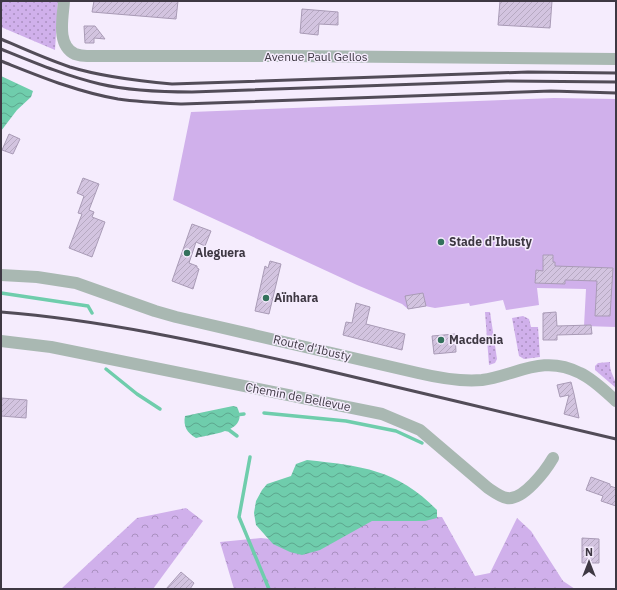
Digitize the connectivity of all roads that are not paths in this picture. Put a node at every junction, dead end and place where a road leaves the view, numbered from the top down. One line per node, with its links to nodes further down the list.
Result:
1 (64, 1): 2 (street, Avenue Paul Gellos)
2 (615, 58)
3 (1, 275): 5 (street, Route d'Ibusty)
4 (1, 341): 6 (street, Chemin de Bellevue)
5 (616, 401)
6 (553, 458)

